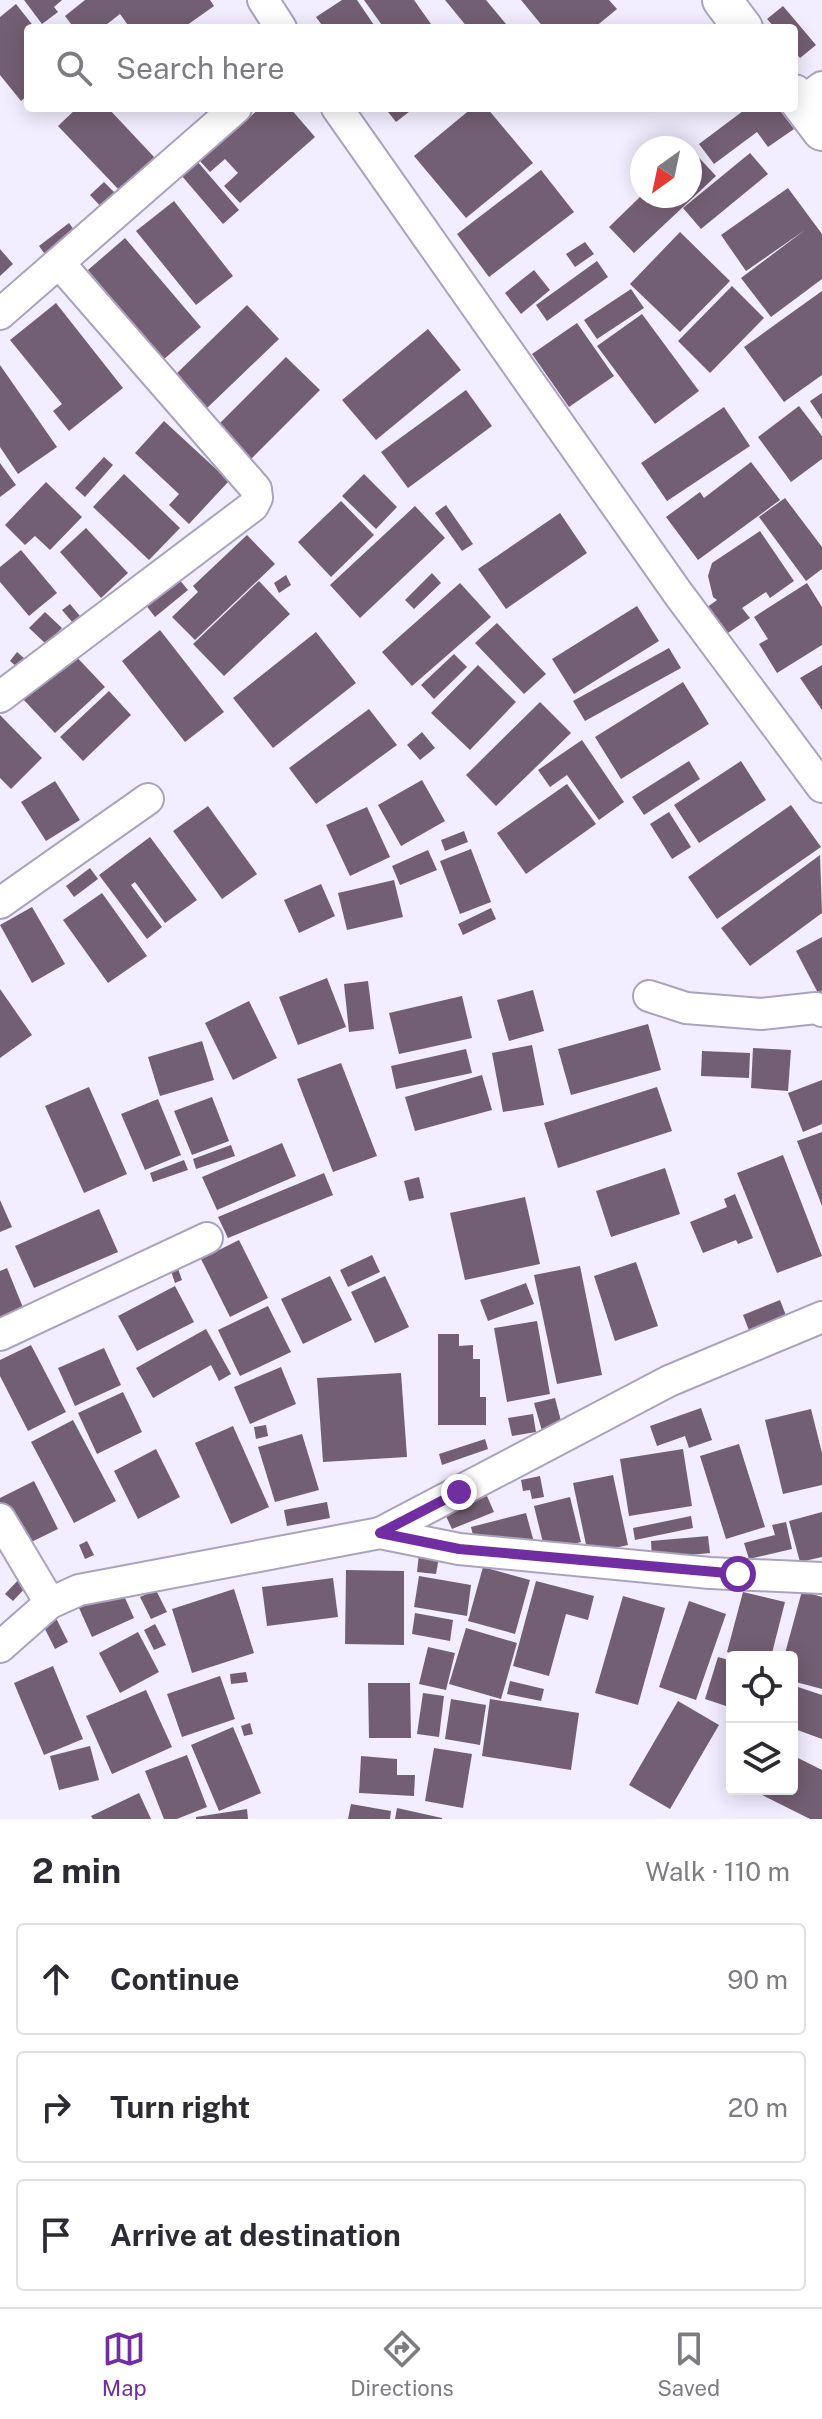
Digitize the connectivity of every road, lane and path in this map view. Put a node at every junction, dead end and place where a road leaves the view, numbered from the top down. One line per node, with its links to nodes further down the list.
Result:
1 (263, 0): 3 (street)
2 (722, 0): 4 (street)
3 (278, 24)
4 (740, 24)
5 (231, 112): 7 (street)
6 (340, 112): 10 (street)
7 (60, 264): 8 (street); 9 (street)
8 (0, 314)
9 (0, 697)
10 (822, 787)
11 (148, 799): 12 (street)
12 (0, 903)
13 (649, 996): 14 (street)
14 (822, 1011)
15 (207, 1238): 17 (street)
16 (822, 1317): 19 (street)
17 (0, 1335)
18 (0, 1519): 21 (street)
19 (380, 1533): 20 (street); 21 (street)
20 (822, 1578)
21 (50, 1603): 22 (street)
22 (0, 1647)

